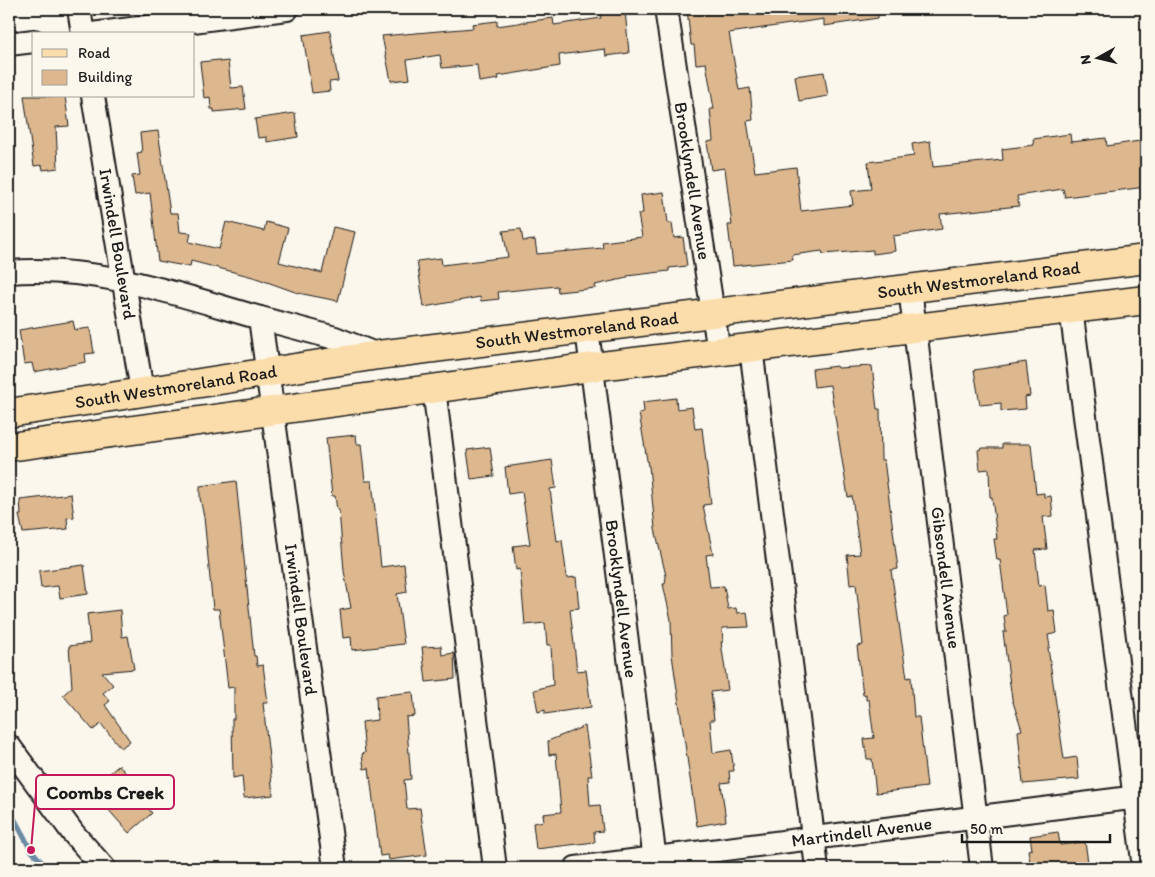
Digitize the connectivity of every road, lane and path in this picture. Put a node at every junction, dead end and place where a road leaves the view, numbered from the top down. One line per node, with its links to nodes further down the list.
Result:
1 (79, 9): 4 (street)
2 (287, 9): 5 (street)
3 (666, 9): 15 (street, Brooklyndell Avenue)
4 (83, 32)
5 (108, 32)
6 (32, 41): 7 (street)
7 (9, 44)
8 (93, 98): 11 (street, Irwindell Boulevard)
9 (1146, 258): 12 (main road, South Westmoreland Road)
10 (9, 272): 11 (street)
11 (124, 280): 16 (street); 25 (street, Irwindell Boulevard)
12 (910, 289): 15 (main road, South Westmoreland Road); 17 (street, Gibsondell Avenue)
13 (1146, 300): 14 (main road, South Westmoreland Road)
14 (1071, 309): 17 (main road, South Westmoreland Road); 30 (street)
15 (714, 313): 18 (main road, South Westmoreland Road); 20 (street, Brooklyndell Avenue)
16 (260, 318): 21 (street); 23 (street, Irwindell Boulevard)
17 (916, 328): 19 (main road, South Westmoreland Road); 31 (street, Gibsondell Avenue)
18 (587, 330): 21 (main road, South Westmoreland Road); 22 (street, Brooklyndell Avenue)
19 (751, 348): 20 (main road, South Westmoreland Road); 32 (street)
20 (719, 352): 22 (main road, South Westmoreland Road)
21 (378, 356): 23 (main road, South Westmoreland Road)
22 (592, 367): 24 (main road, South Westmoreland Road); 33 (street, Brooklyndell Avenue)
23 (267, 372): 25 (main road, South Westmoreland Road); 26 (street, Irwindell Boulevard)
24 (434, 389): 26 (main road, South Westmoreland Road); 36 (street)
25 (142, 391): 27 (main road, South Westmoreland Road)
26 (272, 411): 28 (main road, South Westmoreland Road); 35 (street, Irwindell Boulevard)
27 (9, 413)
28 (9, 447)
29 (9, 746): 34 (street)
30 (1140, 797): 31 (street, Martindell Avenue); 40 (street)
31 (976, 817): 32 (street, Martindell Avenue); 39 (street, Gibsondell Avenue)
32 (813, 838): 33 (street, Martindell Avenue); 38 (street)
33 (656, 863): 37 (street, Martindell Avenue)
34 (104, 868)
35 (335, 868)
36 (496, 868)
37 (576, 868)
38 (817, 868)
39 (982, 868)
40 (1144, 868)

